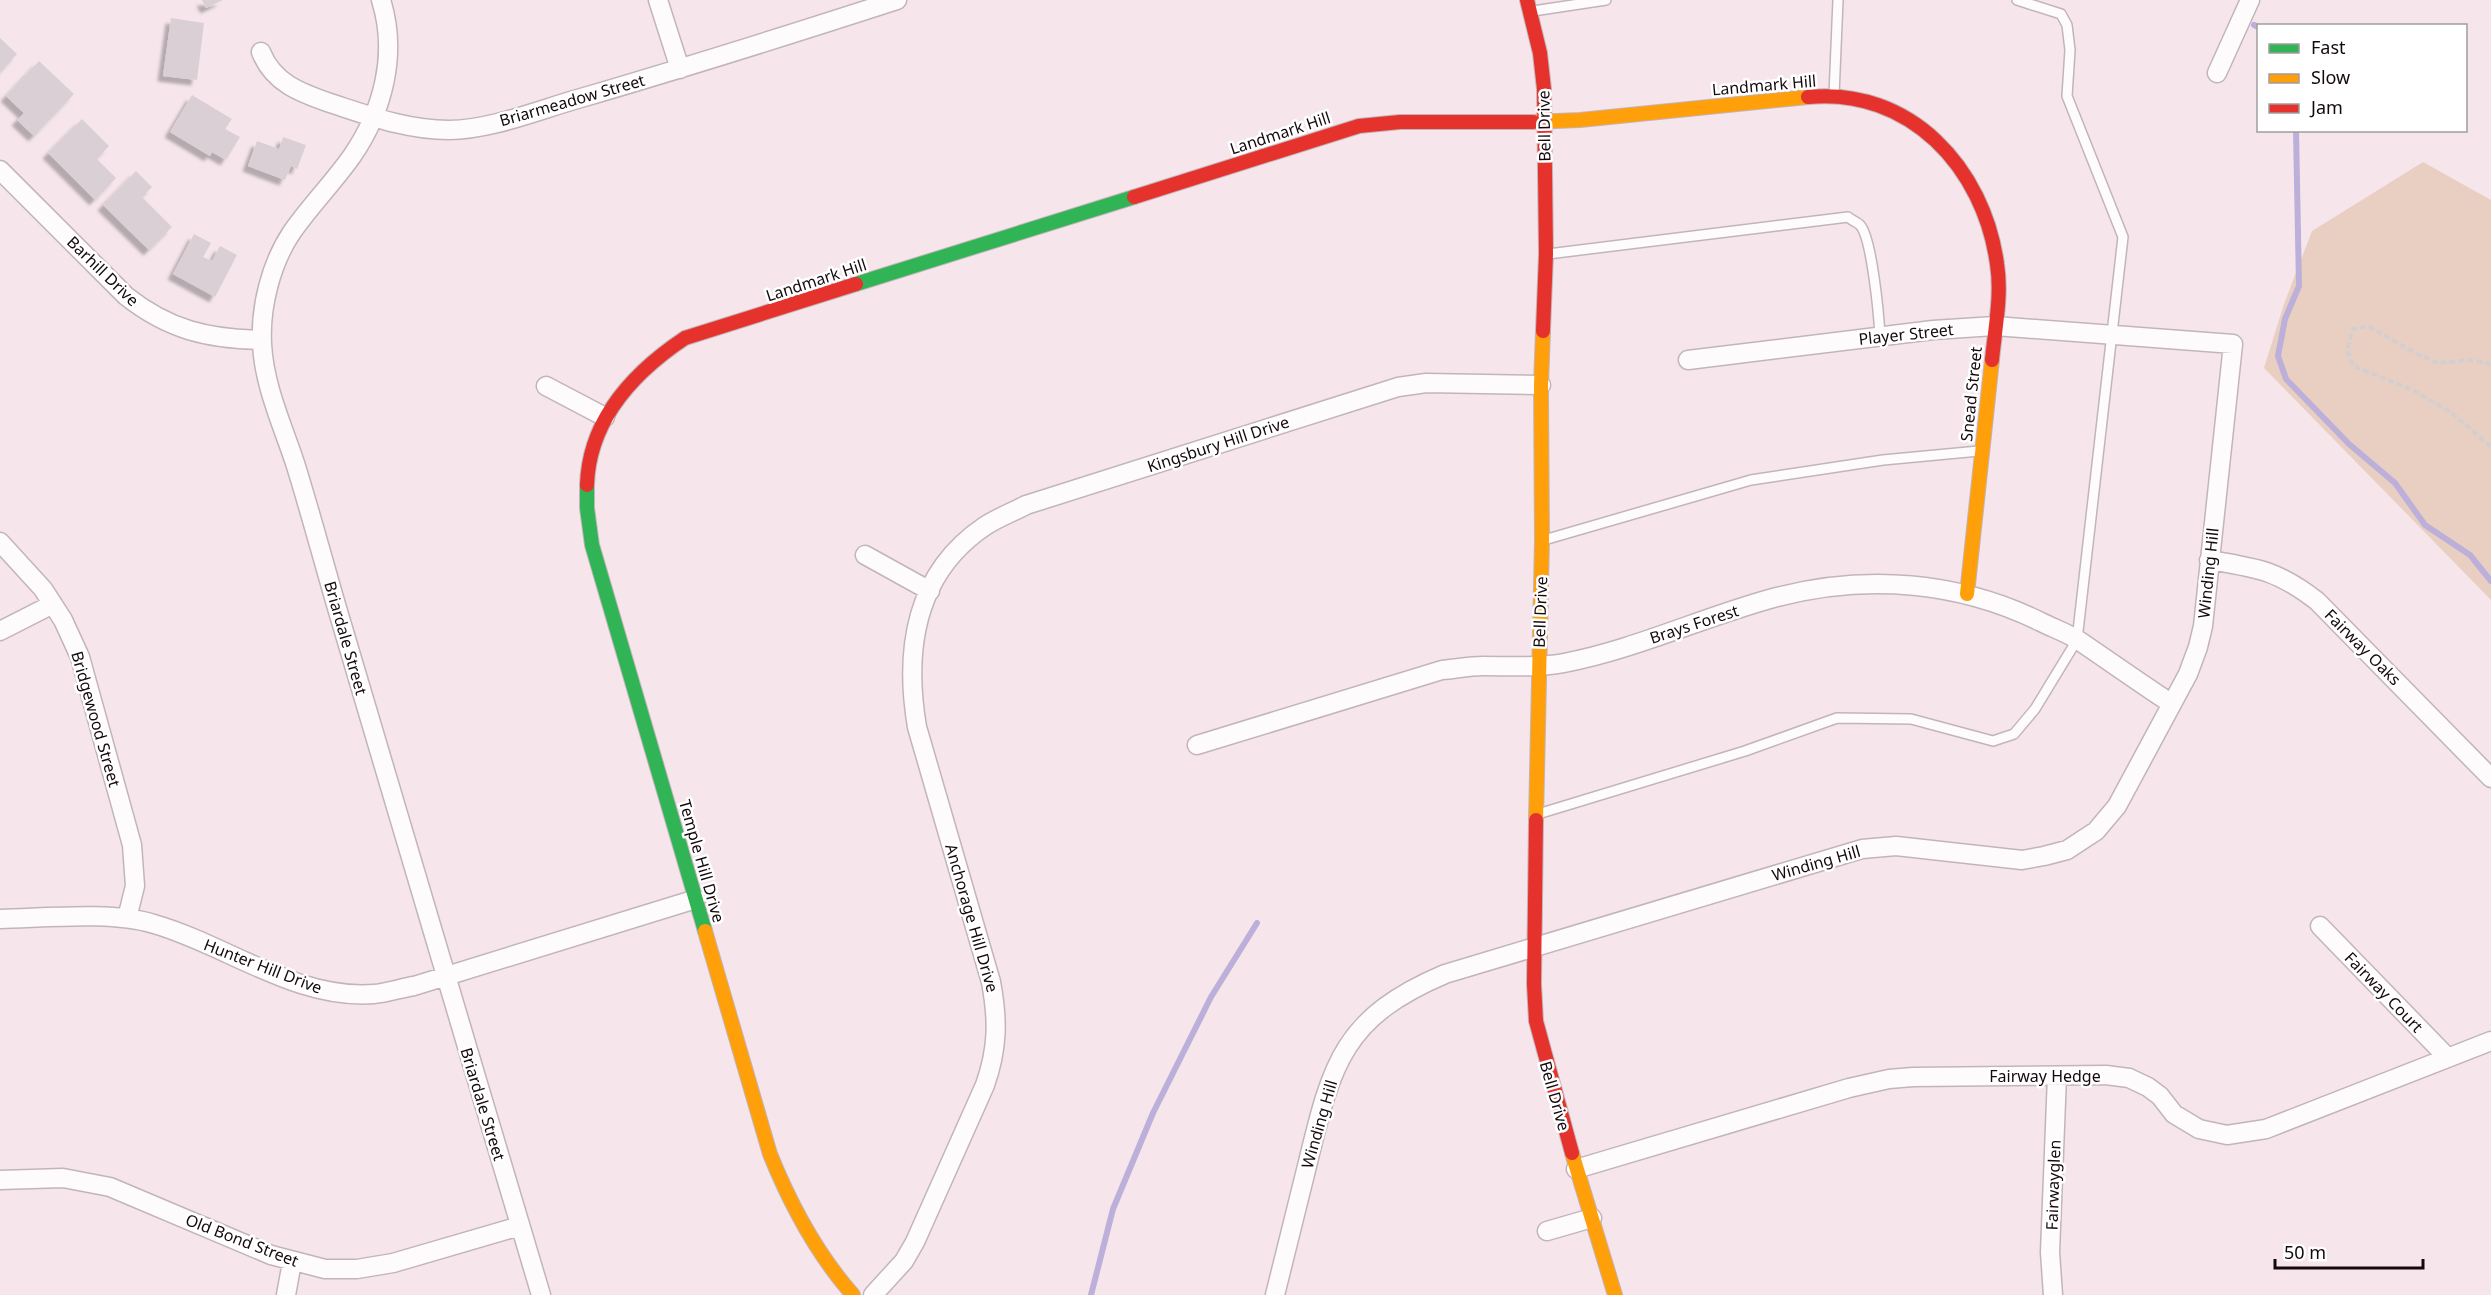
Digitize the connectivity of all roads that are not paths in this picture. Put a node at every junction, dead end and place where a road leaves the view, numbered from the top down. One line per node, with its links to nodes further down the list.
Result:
1 (381, 0): 13 (street, Briardale Street)
2 (658, 0): 10 (street)
3 (897, 0): 10 (street, Briarmeadow Street)
4 (1606, 0): 8 (lane)
5 (1838, 0): 12 (lane)
6 (2017, 0): 19 (lane)
7 (2250, 0): 11 (street)
8 (1529, 6): 14 (street, Bell Drive)
9 (261, 52): 13 (street, Briarmeadow Street)
10 (680, 69): 13 (street, Briarmeadow Street)
11 (2217, 73)
12 (1834, 97): 14 (street, Landmark Hill); 16 (street, Landmark Hill)
13 (374, 118): 21 (street, Briardale Street)
14 (1544, 122): 17 (street, Bell Drive); 26 (street, Landmark Hill)
15 (0, 170): 21 (street, Barhill Drive)
16 (1979, 201): 18 (street, Snead Street)
17 (1546, 254): 20 (lane); 24 (street, Bell Drive)
18 (1995, 326): 19 (street, Player Street); 20 (street, Player Street); 27 (street, Snead Street)
19 (2111, 335): 22 (street, Player Street); 36 (lane)
20 (1880, 337): 23 (street, Player Street)
21 (261, 340): 47 (street, Briardale Street)
22 (2233, 344): 31 (street, Winding Hill)
23 (1688, 360)
24 (1541, 385): 28 (street, Bell Drive); 32 (street, Kingsbury Hill Drive)
25 (546, 386): 26 (street)
26 (605, 417): 42 (street, Temple Hill Drive)
27 (1981, 450): 28 (lane); 33 (street, Snead Street)
28 (1542, 540): 37 (street, Bell Drive)
29 (0, 542): 34 (street, Bridgewood Street)
30 (864, 555): 32 (street)
31 (2209, 560): 38 (street, Winding Hill); 40 (street, Fairway Oaks)
32 (930, 591): 60 (street, Anchorage Hill Drive)
33 (1967, 594): 36 (street, Brays Forest); 37 (street, Brays Forest)
34 (53, 604): 35 (street); 43 (street, Bridgewood Street)
35 (0, 631)
36 (2077, 640): 38 (street, Brays Forest); 41 (lane)
37 (1539, 666): 39 (street, Brays Forest); 41 (street, Bell Drive)
38 (2172, 704): 46 (street, Winding Hill)
39 (1197, 745)
40 (2491, 778)
41 (1536, 814): 46 (street, Bell Drive)
42 (696, 899): 47 (street, Hunter Hill Drive); 59 (street, Temple Hill Drive)
43 (127, 918): 44 (street, Hunter Hill Drive); 47 (street, Hunter Hill Drive)
44 (0, 919)
45 (2320, 926): 49 (street, Fairway Court)
46 (1536, 946): 51 (street, Bell Drive); 61 (street, Winding Hill)
47 (444, 976): 54 (street, Briardale Street)
48 (2491, 1041): 49 (street, Fairway Hedge)
49 (2448, 1058): 50 (street, Fairway Hedge)
50 (2057, 1076): 51 (street, Fairway Hedge); 63 (street, Fairwayglen)
51 (1576, 1169): 53 (street, Bell Drive)
52 (0, 1180): 56 (street, Old Bond Street)
53 (1592, 1218): 55 (street); 62 (street, Bell Drive)
54 (520, 1226): 56 (street, Old Bond Street); 58 (street, Briardale Street)
55 (1547, 1232)
56 (292, 1262): 57 (street)
57 (286, 1295)
58 (541, 1295)
59 (853, 1295)
60 (873, 1295)
61 (1275, 1295)
62 (1615, 1295)
63 (2053, 1295)

